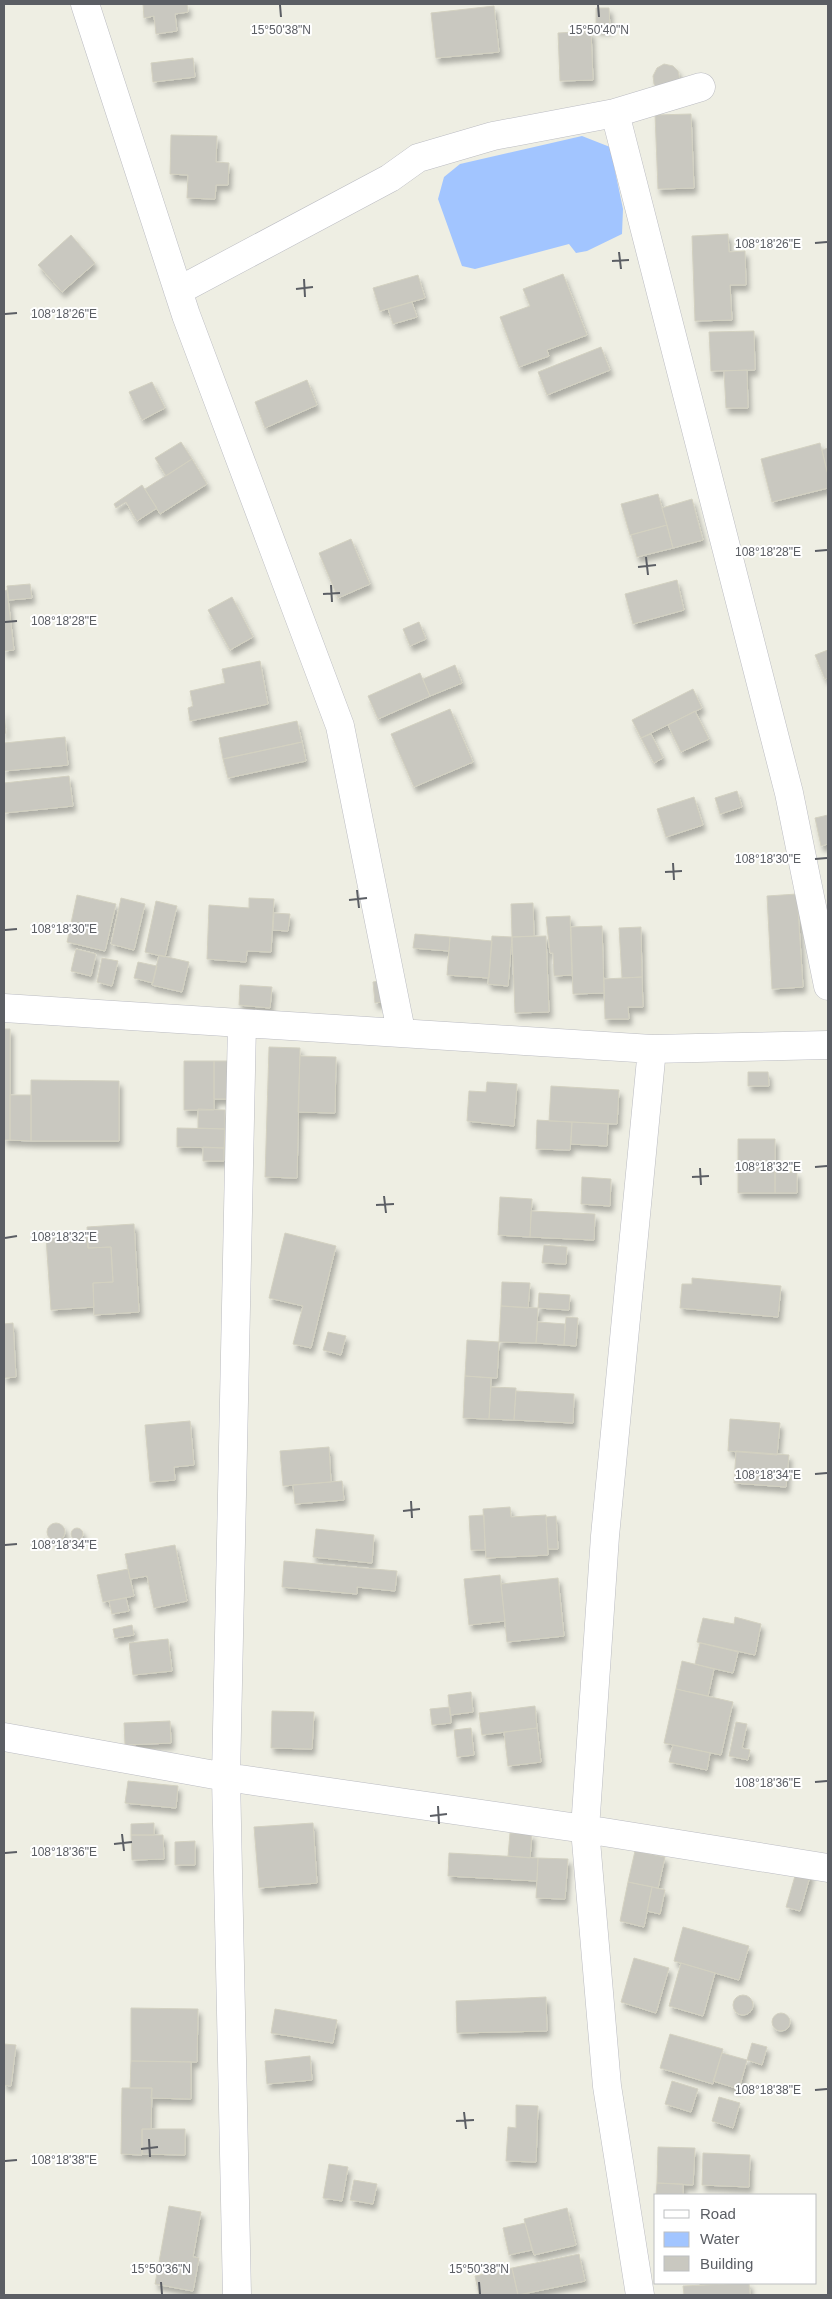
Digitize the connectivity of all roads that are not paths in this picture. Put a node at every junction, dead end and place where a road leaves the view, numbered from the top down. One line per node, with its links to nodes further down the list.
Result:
1 (85, 4): 4 (street)
2 (701, 87): 3 (street)
3 (614, 113): 4 (street); 5 (street)
4 (178, 291): 8 (street)
5 (828, 986)
6 (4, 1008): 7 (street)
7 (242, 1024): 8 (street); 12 (street)
8 (401, 1031): 10 (street)
9 (828, 1045): 10 (street)
10 (652, 1049): 13 (street)
11 (4, 1737): 12 (street)
12 (226, 1777): 13 (street); 15 (street)
13 (585, 1829): 14 (street); 16 (street)
14 (828, 1868)
15 (237, 2295)
16 (640, 2295)

